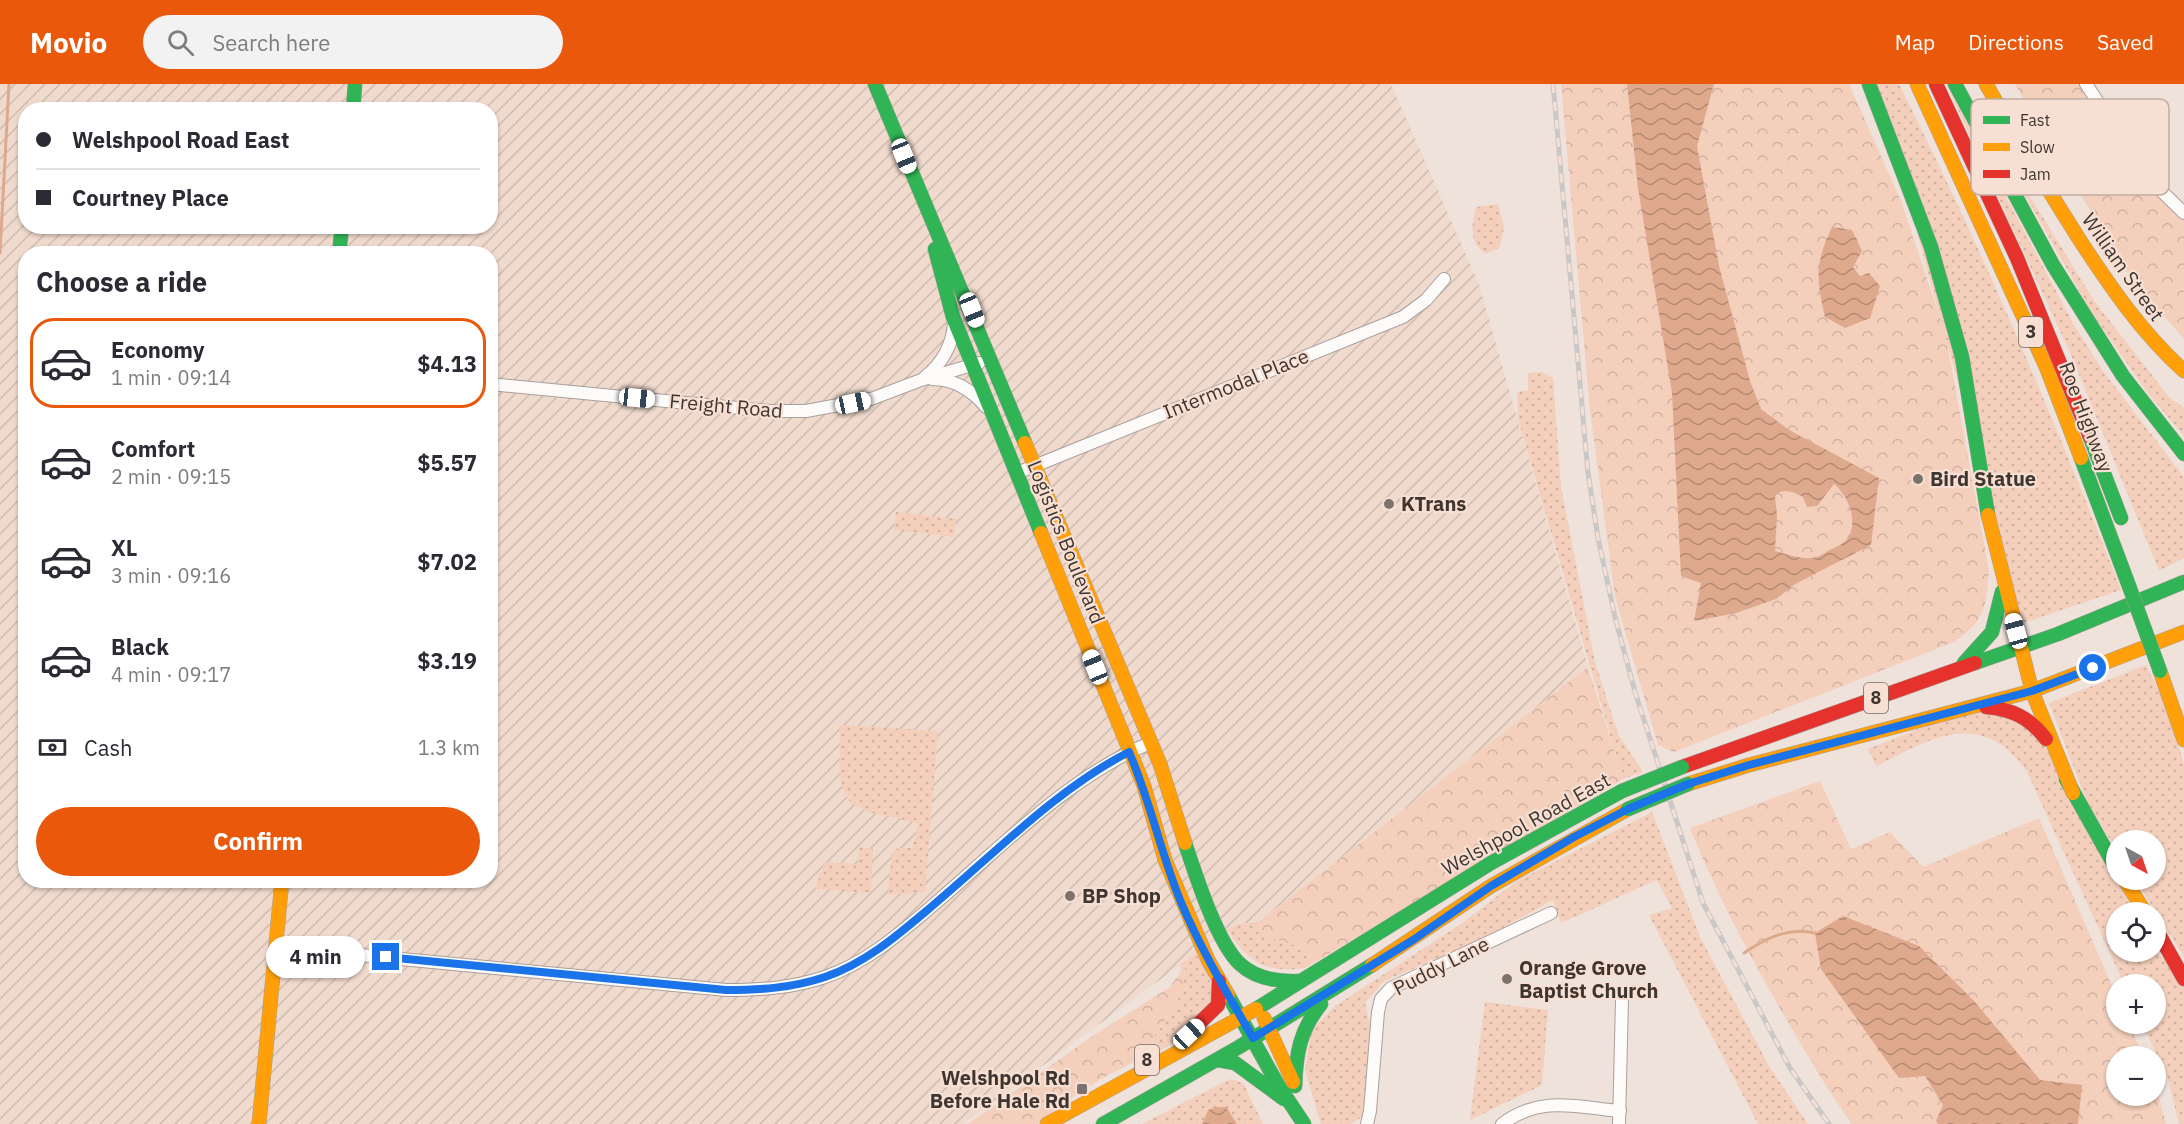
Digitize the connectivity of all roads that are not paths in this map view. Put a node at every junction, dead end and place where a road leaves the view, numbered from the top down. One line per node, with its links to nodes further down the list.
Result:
1 (355, 84): 13 (main road)
2 (875, 84): 21 (main road, Logistics Boulevard)
3 (1869, 84): 39 (main road)
4 (1917, 84): 46 (main road, Roe Highway / 3, bridge)
5 (1936, 84): 15 (main road, Roe Highway / 3)
6 (1955, 84): 14 (main road)
7 (1986, 84): 10 (main road, William Street)
8 (2000, 84): 11 (main road, William Street)
9 (2086, 84): 12 (street)
10 (1995, 99)
11 (2009, 99)
12 (2096, 99)
13 (354, 102)
14 (1971, 114)
15 (1971, 159)
16 (1988, 195): 36 (main road, Roe Highway / 3)
17 (2015, 195): 32 (main road)
18 (2051, 195): 28 (main road, William Street)
19 (2064, 195): 25 (main road, William Street)
20 (2166, 195): 22 (street)
21 (923, 201): 24 (main road, Logistics Boulevard); 26 (main road, Logistics Boulevard)
22 (2184, 213)
23 (1444, 279): 34 (street, Intermodal Place)
24 (954, 320): 27 (main road, Logistics Boulevard); 29 (street, Freight Road)
25 (2184, 355)
26 (991, 358): 27 (street, Freight Road); 34 (main road, Logistics Boulevard)
27 (973, 365): 29 (street, Freight Road); 31 (main road, Logistics Boulevard)
28 (2184, 371)
29 (921, 380): 30 (street, Freight Road); 31 (street, Freight Road)
30 (498, 385)
31 (997, 423): 35 (main road, Logistics Boulevard)
32 (2181, 451): 33 (main road)
33 (2184, 463)
34 (1034, 465): 35 (street, Intermodal Place); 47 (main road, Logistics Boulevard)
35 (1017, 473): 48 (main road, Logistics Boulevard)
36 (2127, 536)
37 (2144, 580): 42 (main road)
38 (2184, 582): 41 (main road, Welshpool Road East / 8)
39 (2003, 583): 41 (main road); 43 (main road)
40 (2184, 632): 44 (main road, Welshpool Road East / 8)
41 (2020, 647): 43 (main road, Welshpool Road East / 8); 44 (main road)
42 (2170, 655)
43 (1953, 671): 56 (main road, Welshpool Road East / 8, bridge)
44 (2032, 691): 45 (main road, Welshpool Road East / 8); 49 (main road)
45 (1973, 706): 49 (main road); 58 (main road, Welshpool Road East / 8, bridge)
46 (2184, 740)
47 (1150, 743): 48 (street); 56 (main road, Logistics Boulevard)
48 (1129, 752): 53 (street); 57 (main road, Logistics Boulevard)
49 (2073, 793): 50 (main road)
50 (2106, 851)
51 (281, 888): 53 (main road)
52 (1551, 913): 71 (street, Puddy Lane)
53 (276, 947): 69 (main road)
54 (2166, 947): 55 (main road)
55 (2184, 979)
56 (1306, 980): 60 (main road, Welshpool Road East / 8)
57 (1219, 981): 61 (main road, Logistics Boulevard); 68 (main road, 8)
58 (1334, 989): 62 (main road, Welshpool Road East / 8); 65 (main road)
59 (1622, 1000): 66 (street)
60 (1258, 1009): 61 (main road, Welshpool Road East / 8); 62 (main road)
61 (1242, 1018): 63 (main road, Logistics Boulevard); 68 (main road, Welshpool Road East / 8)
62 (1269, 1029): 63 (main road, Welshpool Road East / 8); 65 (main road)
63 (1253, 1038): 64 (main road, Welshpool Road East / 8); 67 (main road, Logistics Boulevard)
64 (1218, 1060): 67 (main road); 70 (main road, Welshpool Road East / 8)
65 (1295, 1086): 67 (main road)
66 (1620, 1111): 72 (street); 73 (street)
67 (1298, 1114)
68 (1049, 1123)
69 (259, 1124)
70 (1103, 1124)
71 (1367, 1124)
72 (1502, 1124)
73 (1619, 1124)

